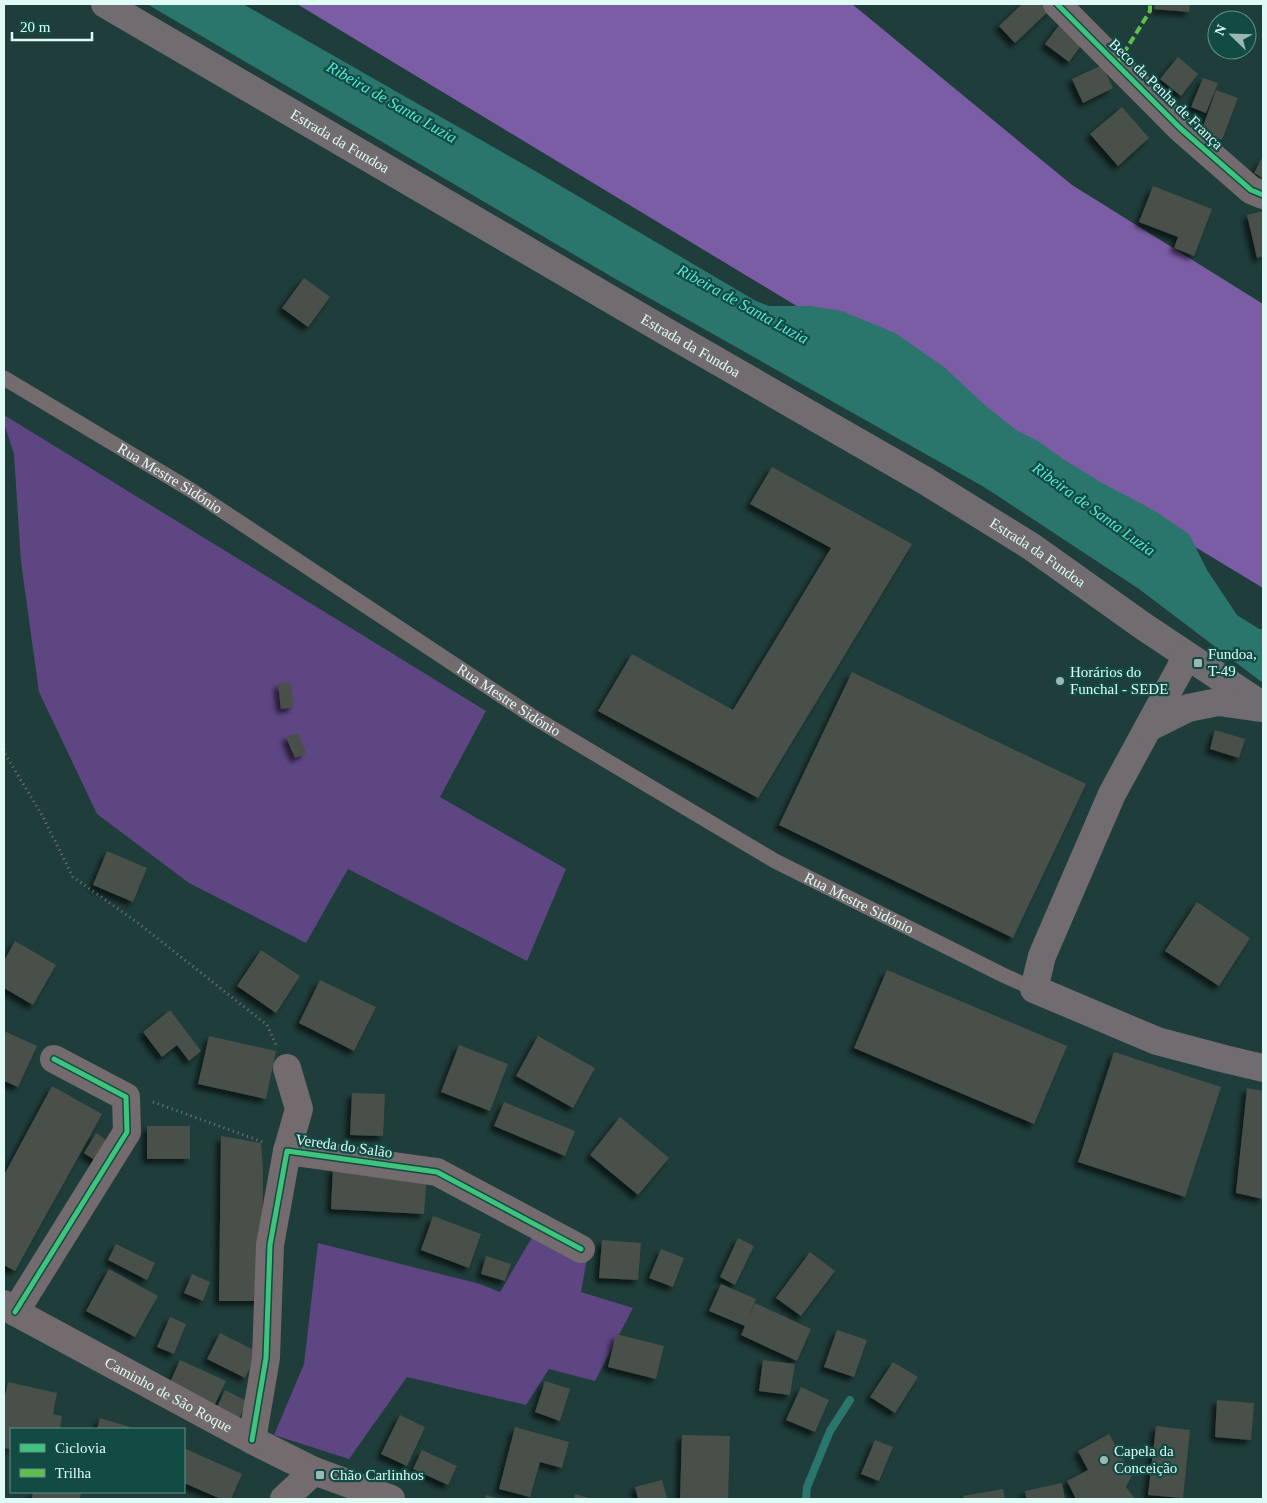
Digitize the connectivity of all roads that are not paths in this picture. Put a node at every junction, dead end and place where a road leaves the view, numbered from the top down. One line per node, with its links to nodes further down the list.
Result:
1 (105, 4): 5 (main road, Estrada da Fundoa)
2 (1057, 4): 3 (street, Beco da Penha de França)
3 (1263, 196)
4 (4, 378): 8 (lane, Rua Mestre Sidónio)
5 (1187, 656): 6 (main road, Estrada da Fundoa); 7 (main road)
6 (1263, 707): 7 (main road)
7 (1148, 728): 8 (main road)
8 (1034, 989): 11 (main road)
9 (54, 1059): 14 (street)
10 (287, 1068): 12 (street, Vereda do Salão)
11 (1263, 1068)
12 (287, 1151): 13 (street, Vereda do Salão); 15 (street, Vereda do Salão)
13 (581, 1249)
14 (10, 1308): 15 (street, Caminho de São Roque)
15 (252, 1440): 16 (street, Caminho de São Roque)
16 (314, 1471): 17 (street); 18 (street, Caminho de São Roque)
17 (284, 1499)
18 (391, 1499)

